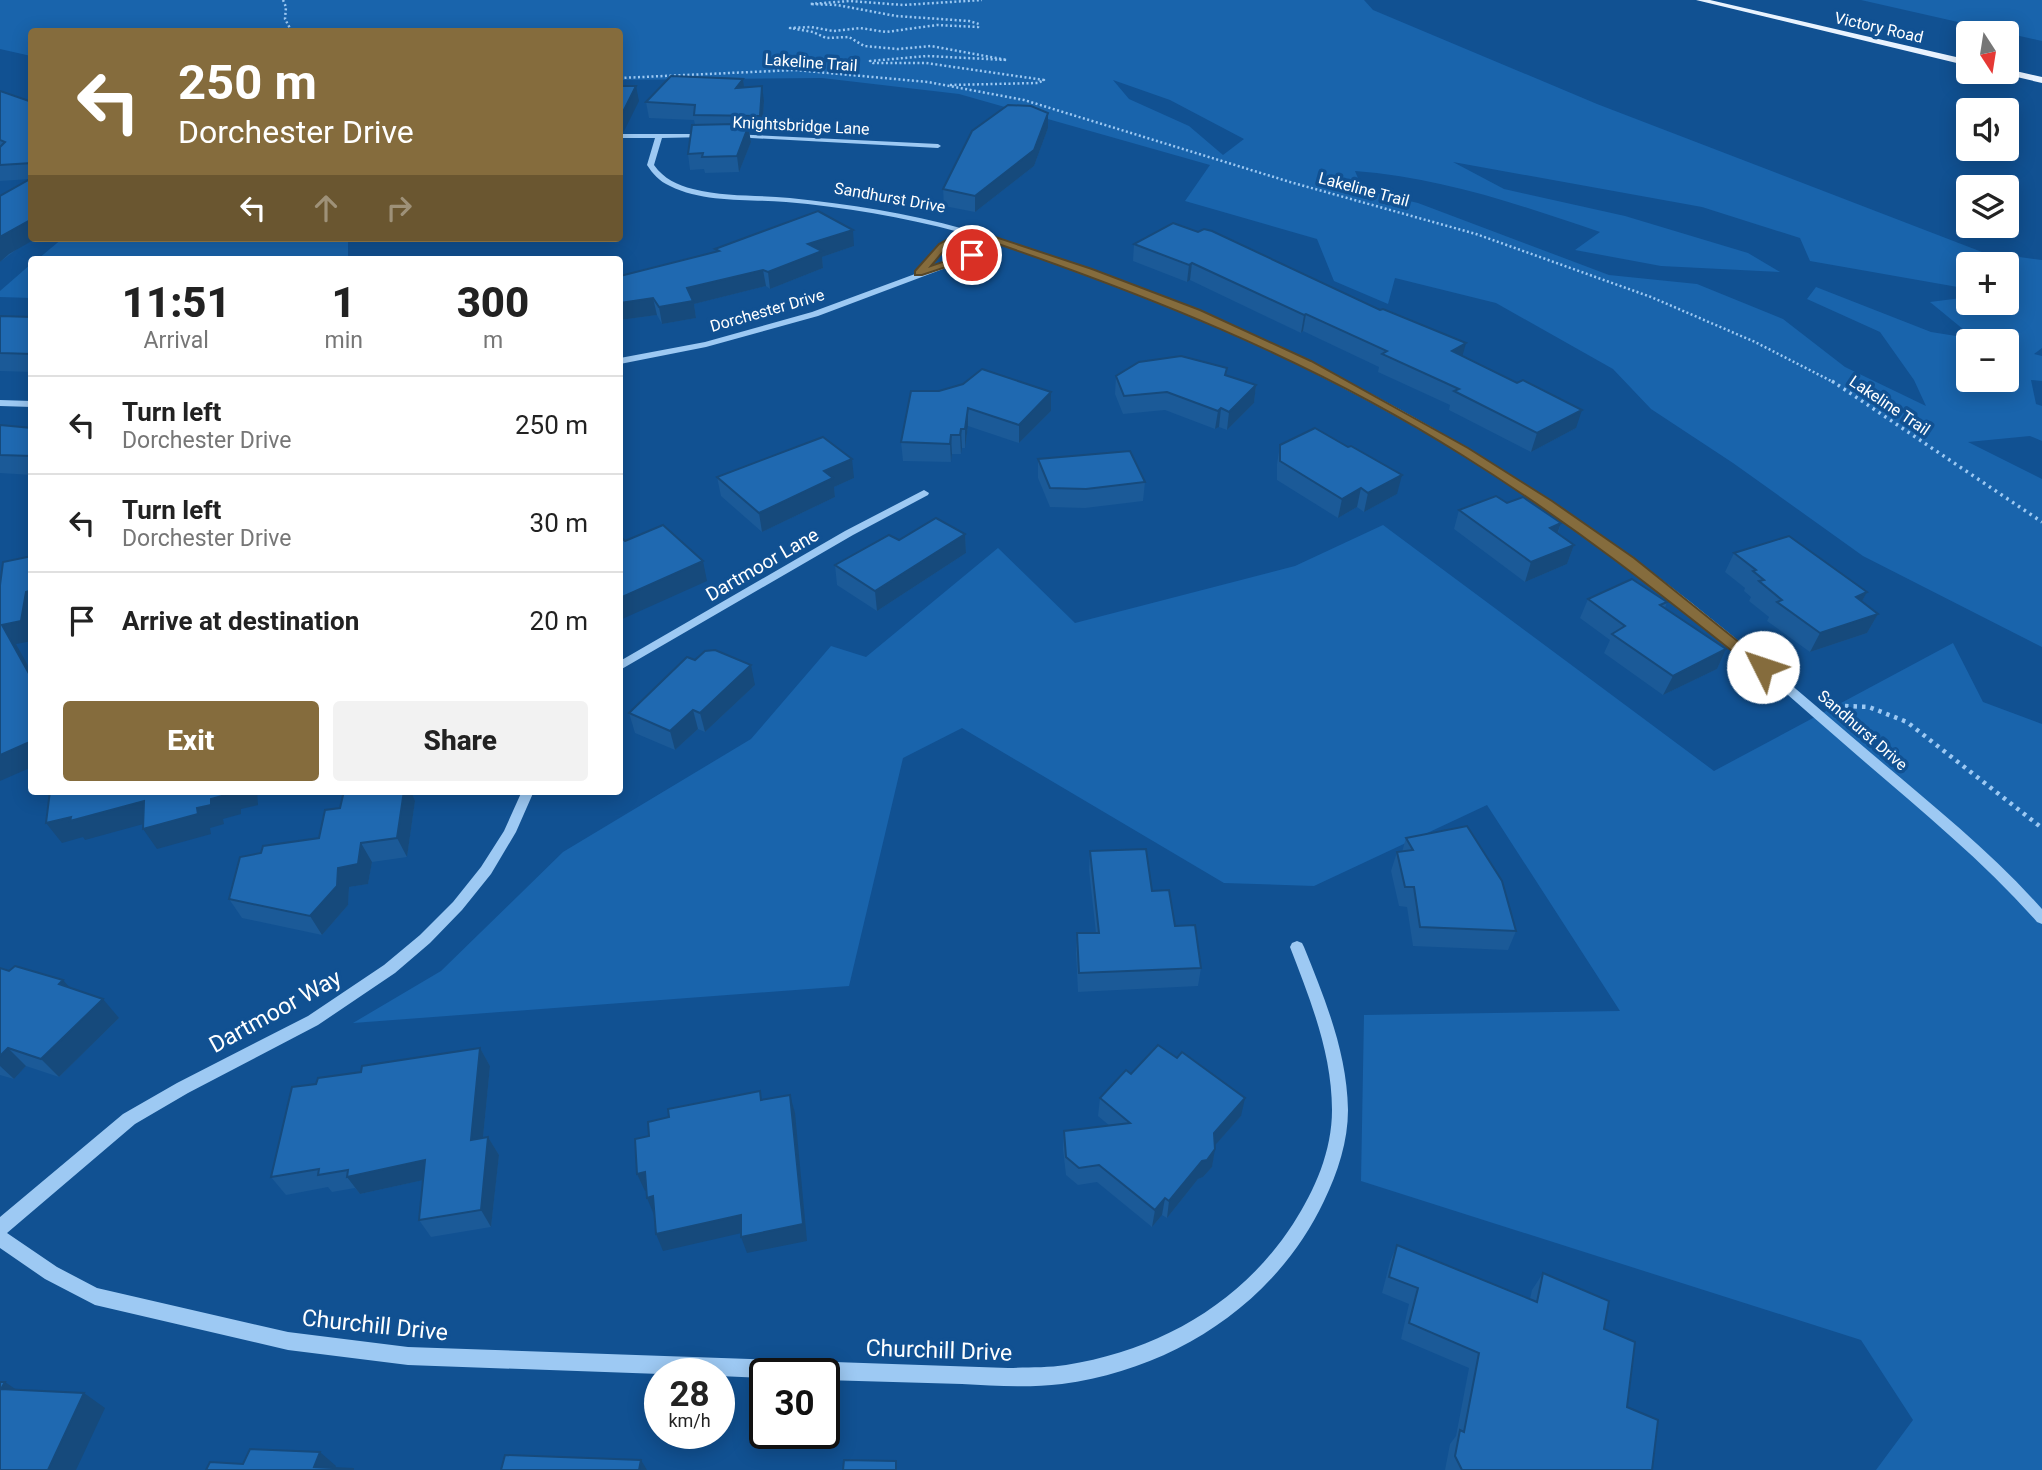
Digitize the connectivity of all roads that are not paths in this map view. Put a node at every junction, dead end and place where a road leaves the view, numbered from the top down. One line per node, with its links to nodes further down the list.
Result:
1 (1700, 0): 2 (main road, Victory Road)
2 (1956, 60)
3 (2020, 75): 4 (main road)
4 (2042, 80)
5 (659, 135): 6 (street, Knightsbridge Lane); 7 (street, Knightsbridge Lane); 8 (street, Sandhurst Drive)
6 (623, 136)
7 (939, 146)
8 (968, 230): 9 (street, Sandhurst Drive); 10 (street, Dorchester Drive)
9 (999, 240): 10 (street, Dorchester Drive); 17 (street, Sandhurst Drive)
10 (919, 273): 11 (street, Dorchester Drive)
11 (623, 360)
12 (0, 403): 13 (street)
13 (28, 404)
14 (924, 493): 15 (street, Dartmoor Lane)
15 (623, 664)
16 (526, 795): 19 (street, Dartmoor Way)
17 (2042, 918)
18 (1297, 947): 20 (street, Churchill Drive)
19 (0, 1228)
20 (0, 1238)

